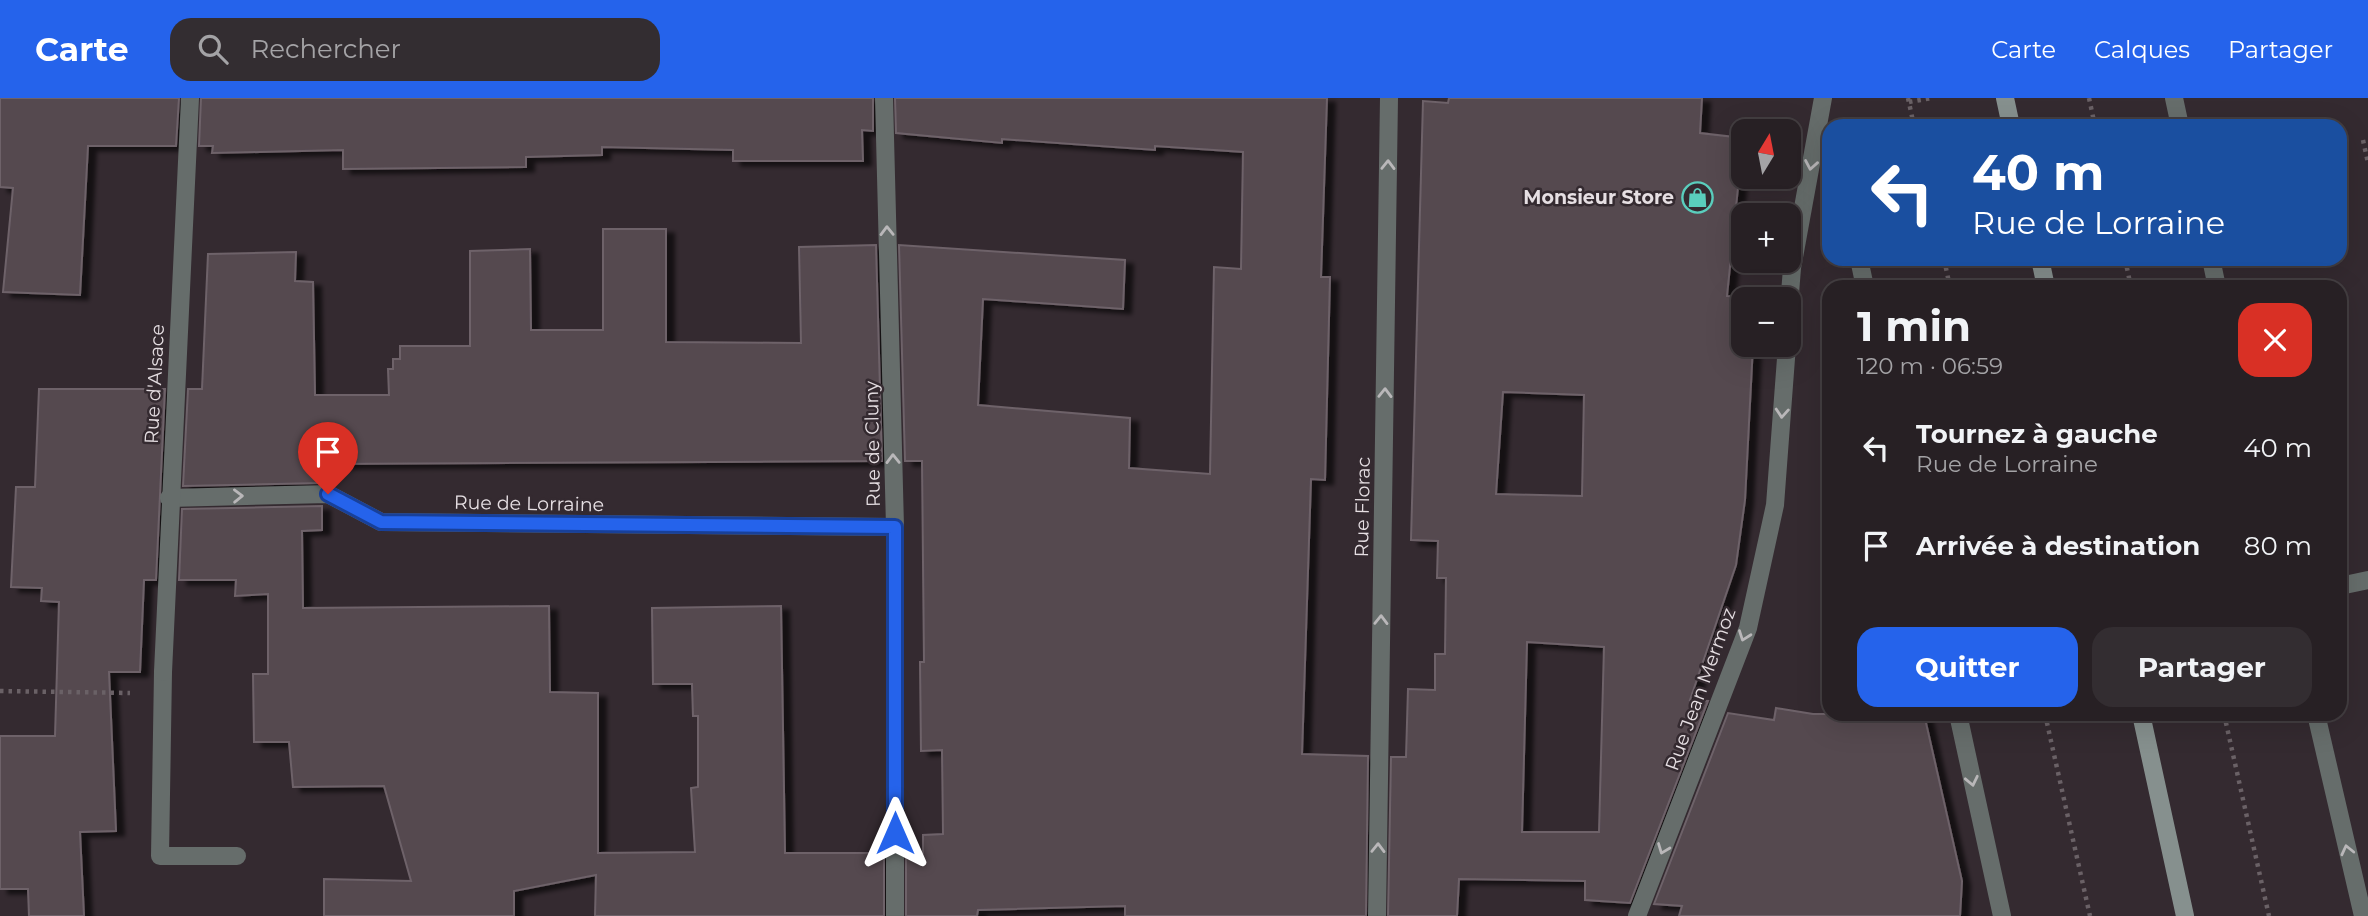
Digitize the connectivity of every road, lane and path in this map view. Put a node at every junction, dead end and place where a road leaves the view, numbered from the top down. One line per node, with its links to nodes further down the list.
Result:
1 (190, 98): 19 (street, Rue d'Alsace)
2 (884, 98): 20 (street, Rue de Cluny, one-way to 2)
3 (1389, 98): 32 (street, Rue Florac, one-way to 3)
4 (1823, 98): 10 (street); 17 (street, one-way to 17)
5 (1932, 98): 9 (path)
6 (2005, 98): 12 (main road)
7 (2089, 98): 13 (path)
8 (2174, 98): 14 (street)
9 (1908, 100): 11 (path)
10 (1828, 119)
11 (1912, 119)
12 (2010, 119)
13 (2094, 119)
14 (2178, 119)
15 (2363, 140): 16 (path)
16 (2368, 163)
17 (1791, 287)
18 (1786, 357): 33 (street, Rue Jean Mermoz, one-way to 33)
19 (169, 498): 20 (street, Rue de Lorraine, one-way to 20); 24 (street, Rue d'Alsace)
20 (895, 527): 31 (street, Rue de Cluny)
21 (2368, 580): 22 (street)
22 (2347, 584)
23 (0, 691): 24 (path)
24 (162, 694): 30 (street, Rue d'Alsace)
25 (1960, 721): 34 (street, one-way to 34)
26 (2047, 721): 35 (path)
27 (2143, 721): 36 (main road)
28 (2226, 721): 37 (path)
29 (2318, 721): 38 (street, one-way to 29)
30 (237, 856)
31 (895, 916)
32 (1377, 916)
33 (1637, 916)
34 (2002, 916)
35 (2090, 916)
36 (2185, 916)
37 (2269, 916)
38 (2363, 916)

